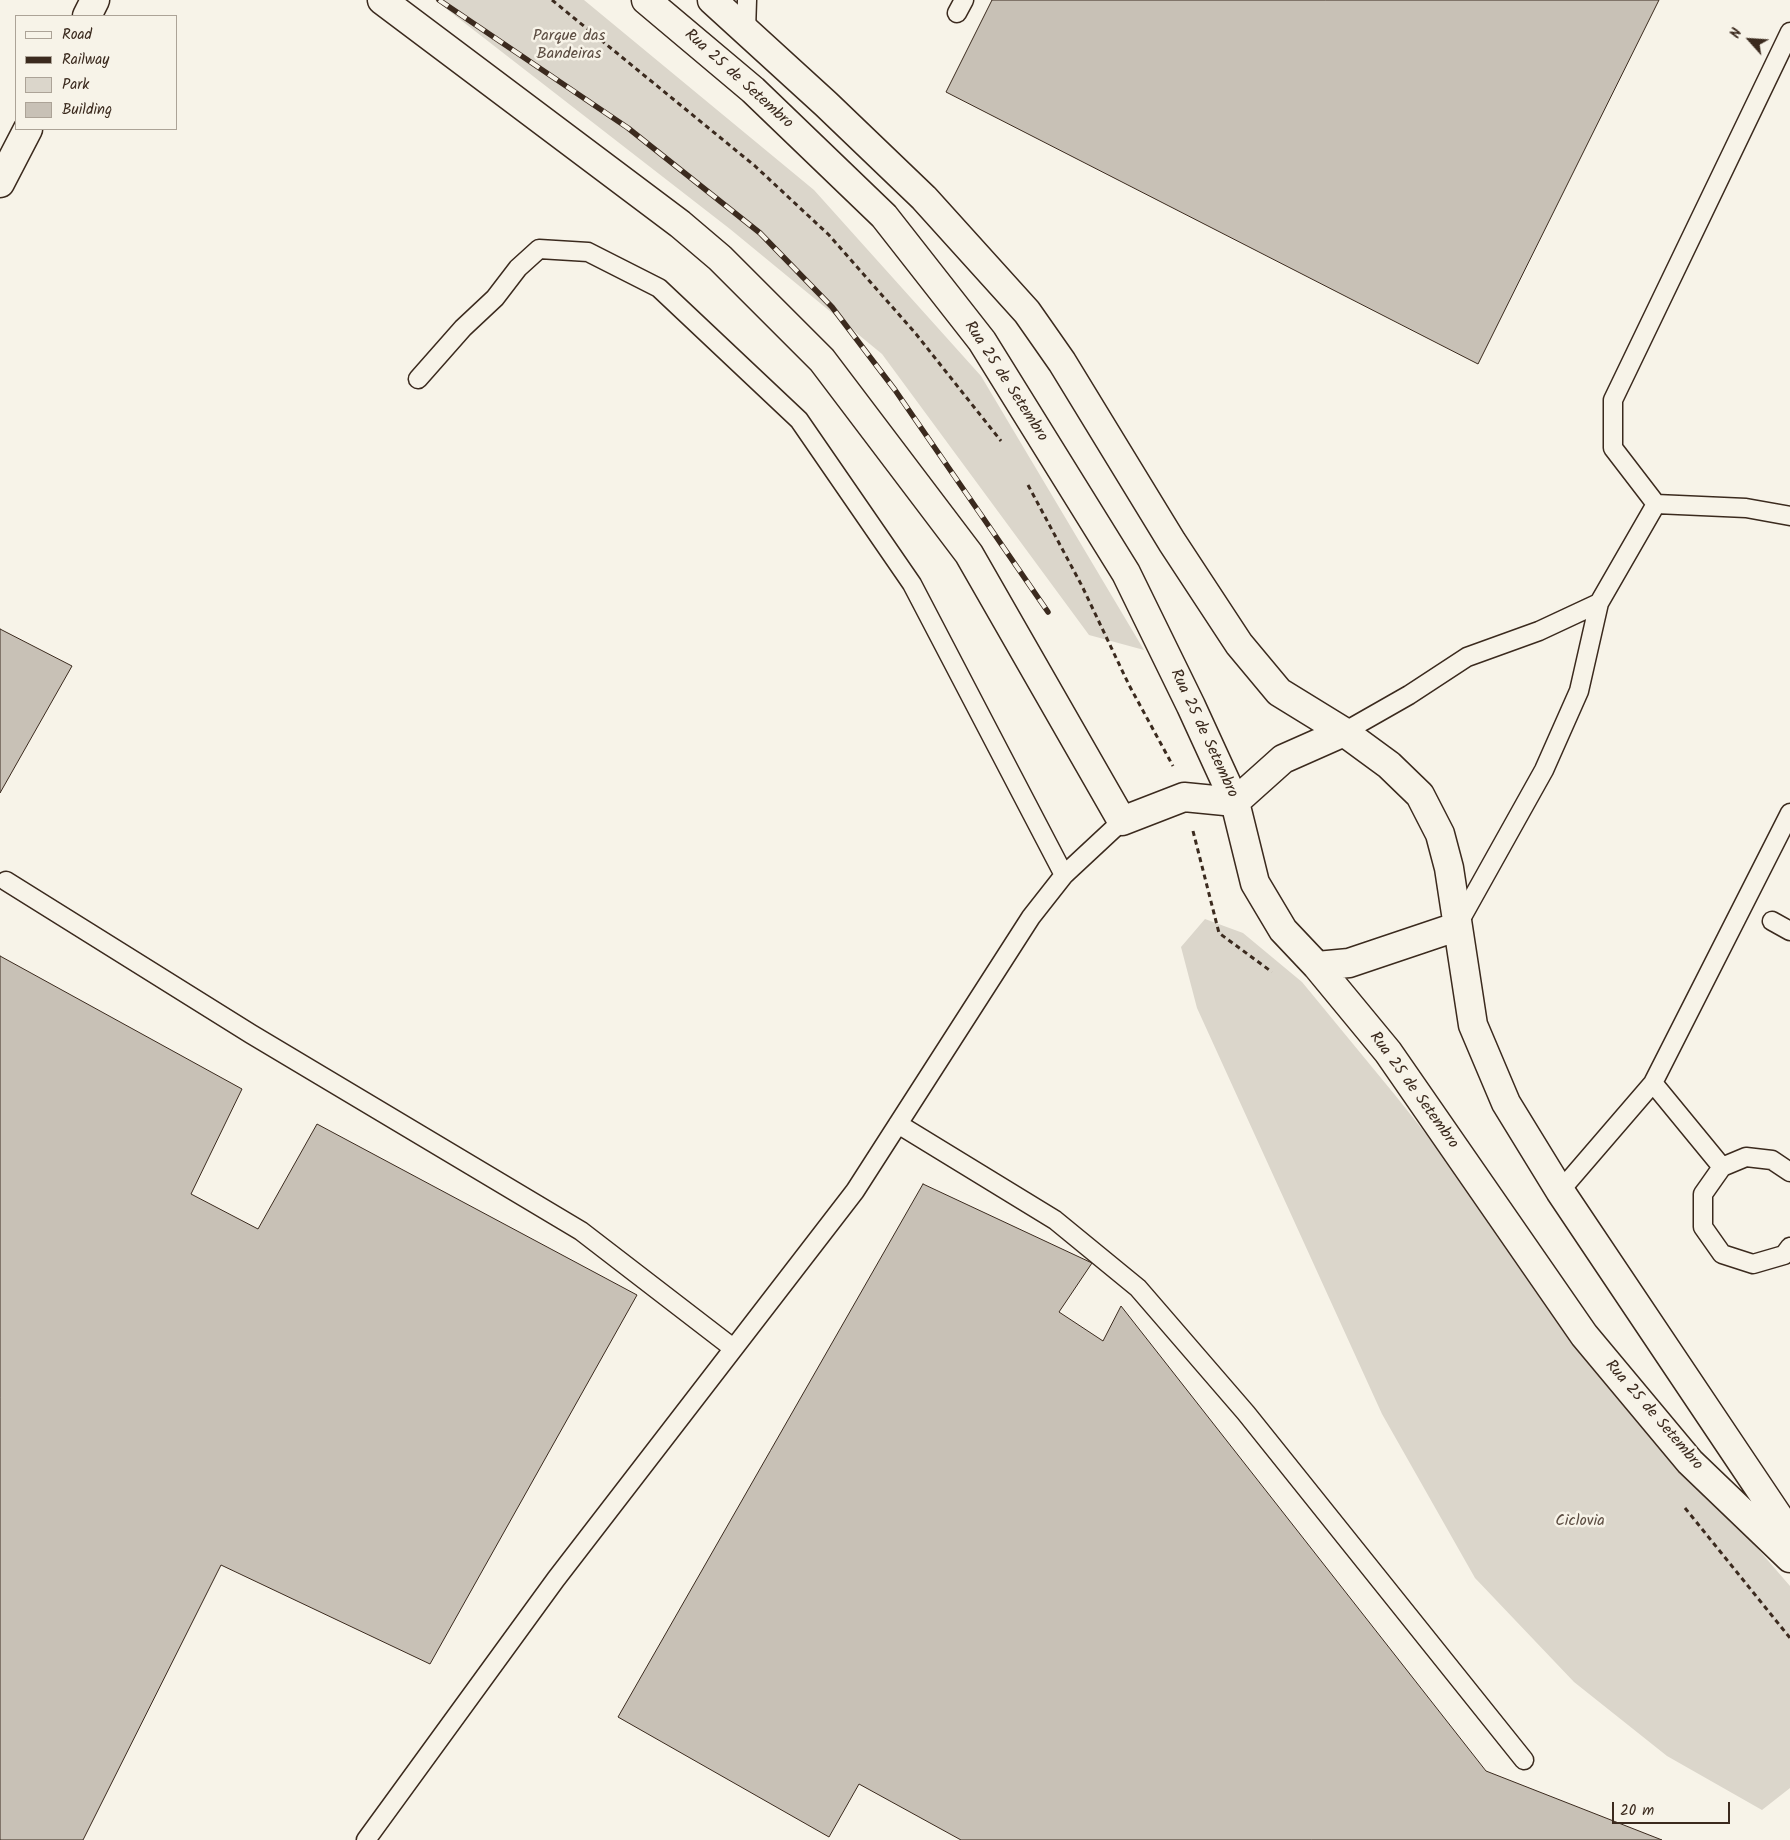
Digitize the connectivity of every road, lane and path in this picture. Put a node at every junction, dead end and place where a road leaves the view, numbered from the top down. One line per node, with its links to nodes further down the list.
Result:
1 (95, 0): 7 (main road)
2 (382, 0): 22 (main road)
3 (552, 0): 13 (path)
4 (646, 0): 20 (main road, Rua 25 de Setembro)
5 (712, 0): 8 (main road)
6 (747, 0): 8 (lane)
7 (87, 15)
8 (746, 31): 18 (main road)
9 (1790, 32): 15 (lane)
10 (27, 130): 11 (main road)
11 (0, 183)
12 (418, 378): 23 (lane)
13 (1006, 448)
14 (1026, 482): 19 (path)
15 (1656, 504): 16 (lane); 17 (lane)
16 (1790, 516)
17 (1599, 603): 18 (lane); 26 (lane)
18 (1344, 732): 20 (main road); 26 (main road)
19 (1170, 759)
20 (1235, 802): 22 (main road); 28 (main road, Rua 25 de Setembro)
21 (1790, 813): 29 (lane)
22 (1122, 820): 23 (lane)
23 (1064, 875): 30 (lane)
24 (6, 881): 35 (lane)
25 (1772, 921): 27 (lane)
26 (1456, 927): 28 (main road); 33 (main road)
27 (1790, 931)
28 (1317, 966): 37 (main road, Rua 25 de Setembro)
29 (1653, 1083): 31 (lane); 33 (lane)
30 (898, 1124): 35 (lane); 38 (lane)
31 (1722, 1167): 32 (lane); 34 (lane)
32 (1790, 1172)
33 (1560, 1191): 36 (main road)
34 (1790, 1247)
35 (733, 1348): 39 (lane)
36 (1790, 1534)
37 (1790, 1558)
38 (1524, 1760)
39 (366, 1840)

